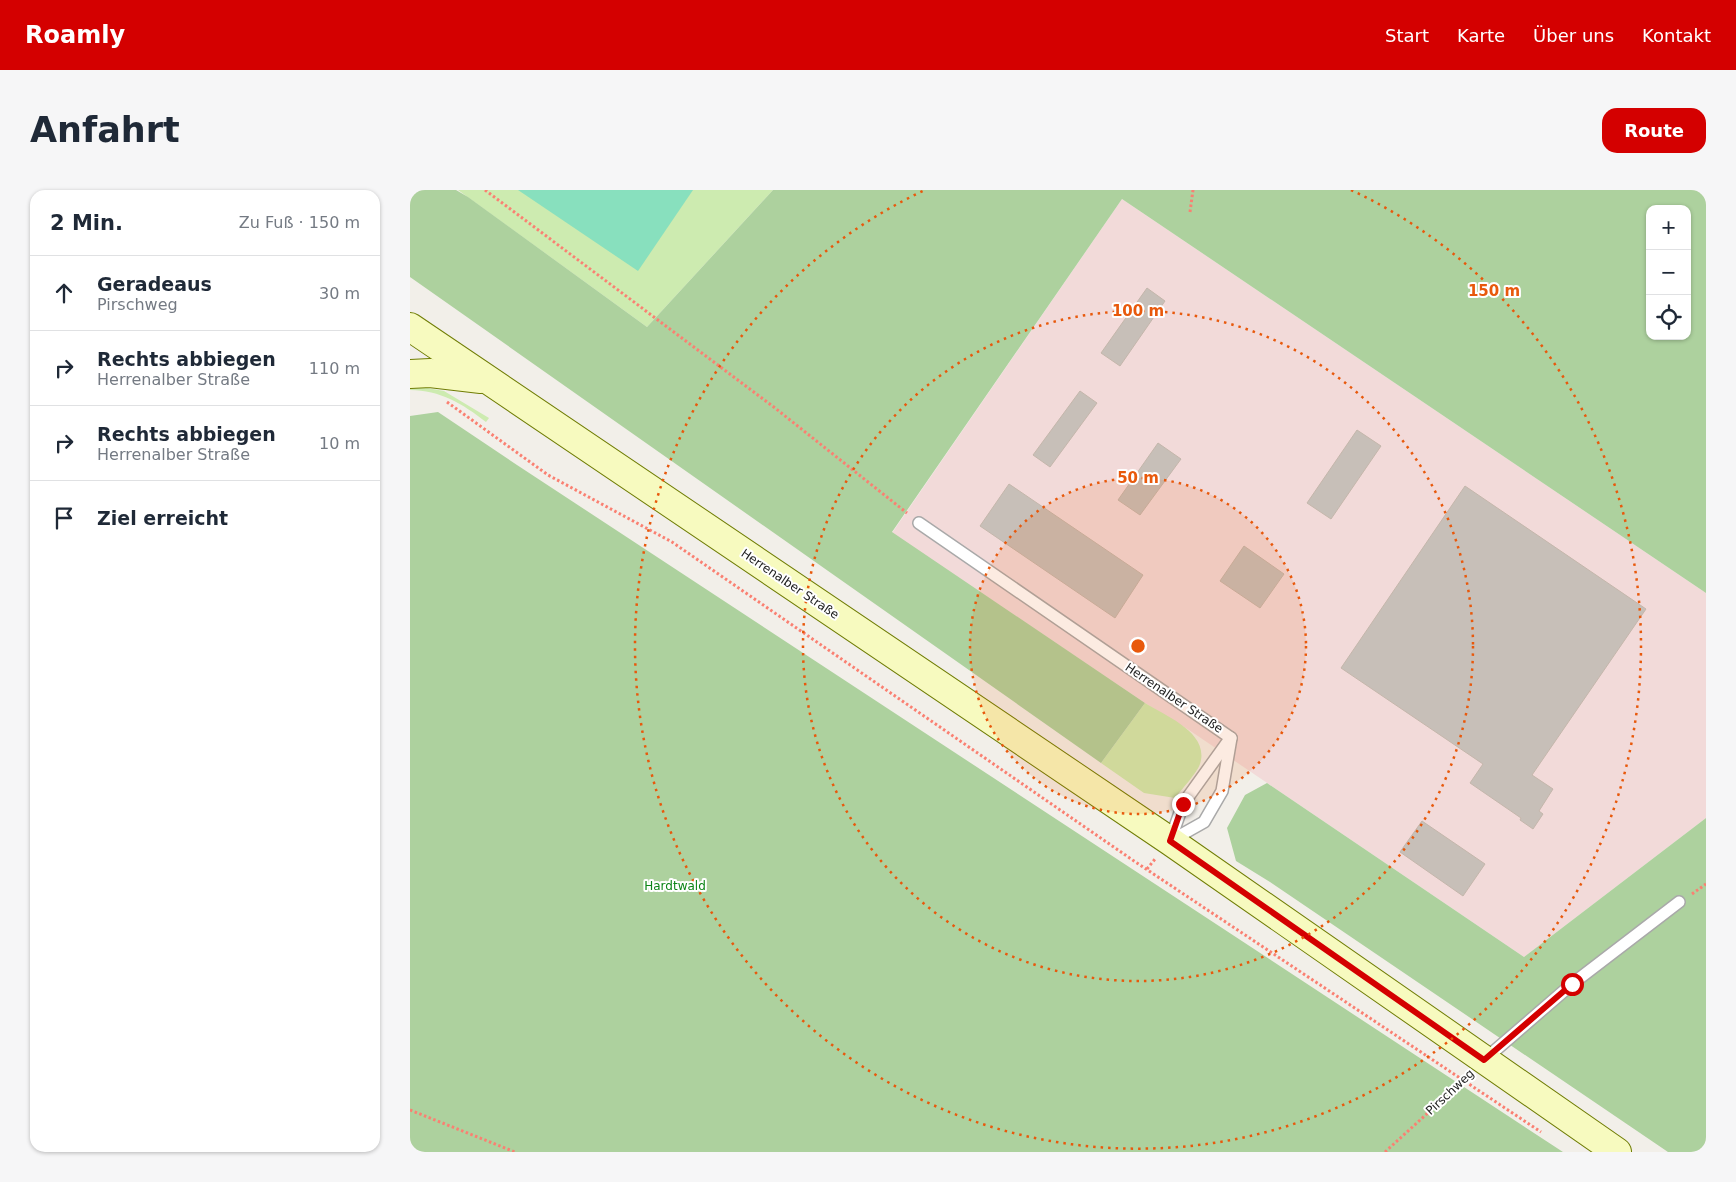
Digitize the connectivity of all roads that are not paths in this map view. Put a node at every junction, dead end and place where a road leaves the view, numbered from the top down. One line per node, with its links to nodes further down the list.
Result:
1 (410, 327): 3 (main road, Herrenalber Straße)
2 (410, 374): 3 (main road)
3 (486, 379): 6 (main road, Herrenalber Straße)
4 (919, 523): 5 (lane, Herrenalber Straße)
5 (1231, 738): 6 (lane, Herrenalber Straße); 6 (lane, Herrenalber Straße)
6 (1170, 841): 8 (main road, Herrenalber Straße)
7 (1679, 902): 8 (lane, Pirschweg)
8 (1484, 1060): 9 (main road, Herrenalber Straße)
9 (1617, 1152)

